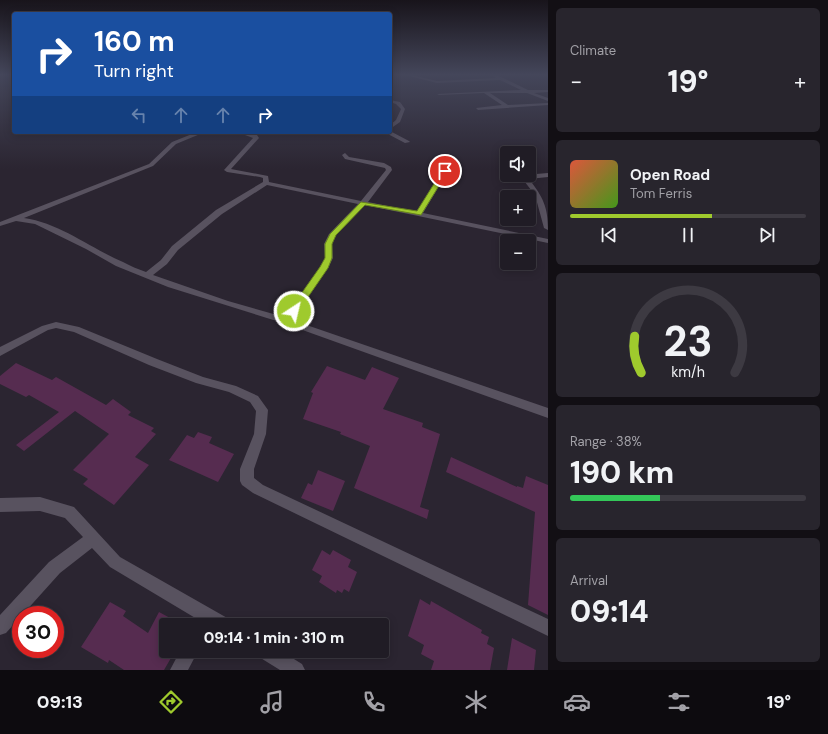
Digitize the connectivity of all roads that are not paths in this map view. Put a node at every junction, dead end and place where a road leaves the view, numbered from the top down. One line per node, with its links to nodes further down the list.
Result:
1 (401, 106): 4 (street)
2 (505, 106): 3 (street)
3 (478, 110)
4 (392, 126)
5 (197, 134): 16 (street)
6 (251, 134): 12 (street)
7 (391, 134): 8 (street)
8 (407, 142)
9 (346, 155): 13 (street)
10 (437, 157): 14 (street)
11 (548, 175): 15 (street)
12 (266, 183): 13 (street); 20 (street)
13 (363, 203): 14 (street); 21 (street)
14 (419, 214): 19 (street)
15 (546, 214): 18 (street)
16 (16, 219): 17 (street); 20 (street)
17 (0, 224)
18 (548, 228)
19 (548, 241)
20 (147, 275): 21 (street)
21 (286, 321): 23 (street)
22 (0, 352): 28 (street)
23 (548, 413)
24 (0, 505): 25 (street)
25 (94, 539): 26 (street); 27 (street)
26 (207, 618)
27 (0, 627)
28 (548, 628)
29 (186, 658): 31 (street)
30 (276, 658): 32 (street)
31 (180, 670)
32 (296, 670)

